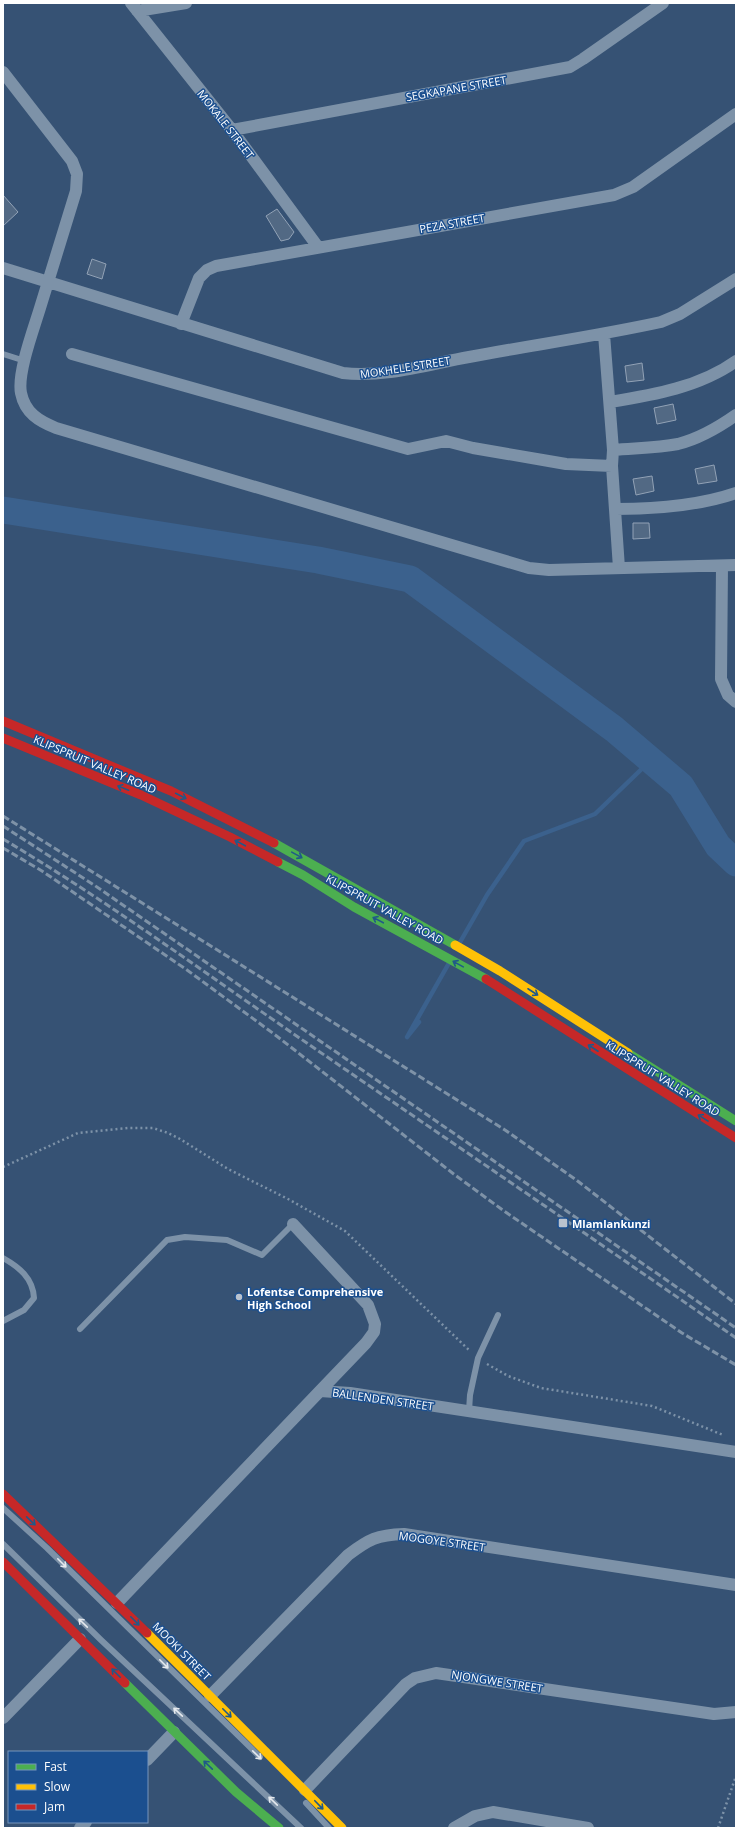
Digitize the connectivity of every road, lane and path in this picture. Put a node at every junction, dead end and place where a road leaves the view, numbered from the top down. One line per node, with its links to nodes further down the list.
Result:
1 (186, 3): 3 (street)
2 (663, 3): 6 (street, SEGKAPANE STREET)
3 (134, 7): 6 (street, MOKALE STREET)
4 (3, 72): 10 (street)
5 (736, 114): 7 (street, PEZA STREET)
6 (232, 130): 7 (street, MOKALE STREET)
7 (318, 247): 11 (street, PEZA STREET)
8 (3, 268): 10 (street, MOKHELE STREET)
9 (736, 279): 12 (street, MOKHELE STREET)
10 (48, 282): 11 (street, MOKHELE STREET); 15 (street)
11 (181, 324): 12 (street, MOKHELE STREET)
12 (604, 334): 17 (street)
13 (3, 354): 15 (lane)
14 (72, 354): 20 (street)
15 (25, 361): 25 (street)
16 (736, 361): 17 (street)
17 (610, 402): 19 (street)
18 (736, 415): 19 (street)
19 (613, 450): 20 (street)
20 (612, 466): 22 (street)
21 (736, 493): 22 (street)
22 (616, 509): 25 (street)
23 (736, 565): 24 (street)
24 (722, 566): 25 (street); 26 (street)
25 (619, 568)
26 (736, 702)
27 (3, 721): 29 (main road, KLIPSPRUIT VALLEY ROAD, one-way to 29)
28 (3, 738): 30 (main road, KLIPSPRUIT VALLEY ROAD, one-way to 28)
29 (736, 1122)
30 (736, 1138)
31 (3, 1167): 37 (path)
32 (293, 1224): 36 (lane); 38 (street)
33 (3, 1258): 35 (lane)
34 (498, 1315): 37 (lane)
35 (3, 1321)
36 (80, 1329)
37 (478, 1358): 39 (lane); 40 (path)
38 (320, 1391): 39 (street, BALLENDEN STREET); 47 (street, BALLENDEN STREET)
39 (469, 1411): 41 (street, BALLENDEN STREET)
40 (729, 1438)
41 (736, 1452)
42 (3, 1494): 47 (main road, MOOKI STREET, one-way to 47)
43 (3, 1508): 54 (lane, MOOKI STREET, one-way to 54)
44 (3, 1544): 58 (lane, one-way to 44)
45 (3, 1562): 48 (main road)
46 (736, 1585): 49 (street, MOGOYE STREET)
47 (117, 1603): 49 (main road, MOOKI STREET, one-way to 49)
48 (80, 1639): 51 (street); 52 (main road, one-way to 48)
49 (210, 1696): 56 (main road, MOOKI STREET, one-way to 56)
50 (736, 1712): 56 (street, NJONGWE STREET)
51 (3, 1718)
52 (174, 1732): 53 (street); 57 (main road, one-way to 52)
53 (148, 1759)
54 (265, 1763)
55 (736, 1776): 63 (path)
56 (302, 1793): 59 (lane, MOOKI STREET); 60 (main road, MOOKI STREET, one-way to 60)
57 (272, 1826)
58 (301, 1828)
59 (329, 1828)
60 (342, 1828)
61 (454, 1828): 62 (street)
62 (588, 1828)
63 (718, 1828)

